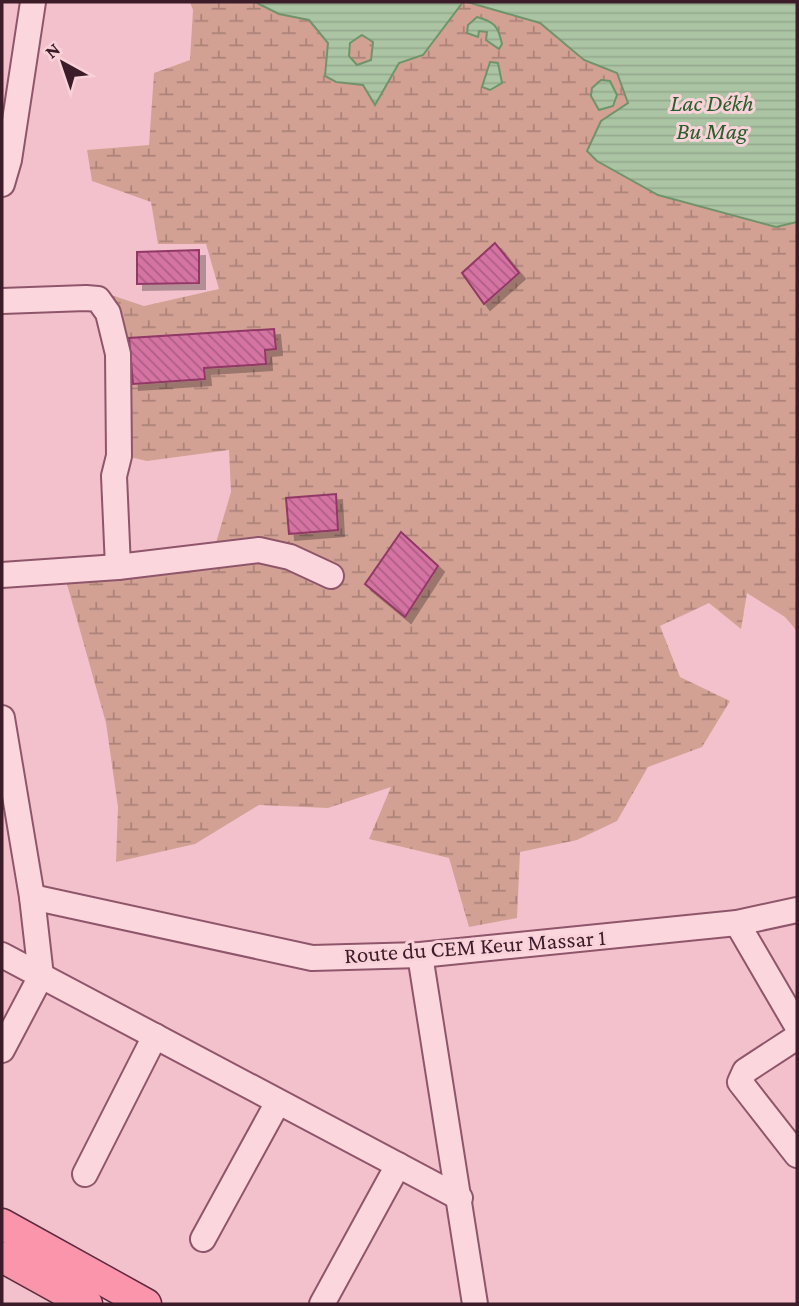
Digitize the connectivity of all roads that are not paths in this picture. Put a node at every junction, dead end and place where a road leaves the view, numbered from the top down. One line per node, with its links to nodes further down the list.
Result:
1 (17, 2): 2 (street)
2 (33, 2): 3 (street)
3 (2, 184)
4 (2, 301): 5 (street)
5 (118, 568): 6 (street); 7 (street)
6 (2, 575)
7 (331, 576)
8 (2, 718): 9 (street)
9 (32, 897): 13 (street, Route du CEM Keur Massar 1); 14 (street)
10 (797, 910): 11 (street, Route du CEM Keur Massar 1)
11 (737, 923): 13 (street, Route du CEM Keur Massar 1); 15 (street)
12 (2, 955): 14 (street)
13 (420, 955): 23 (street)
14 (41, 976): 16 (street); 18 (street)
15 (797, 1026)
16 (155, 1036): 19 (street); 22 (street)
17 (797, 1037): 20 (street)
18 (2, 1051)
19 (278, 1102): 21 (street); 25 (street)
20 (794, 1145)
21 (398, 1166): 23 (street); 29 (street)
22 (85, 1174)
23 (460, 1198): 30 (street)
24 (2, 1224): 28 (main road)
25 (203, 1239)
26 (2, 1257): 27 (main road)
27 (87, 1304)
28 (146, 1304)
29 (322, 1304)
30 (475, 1304)

